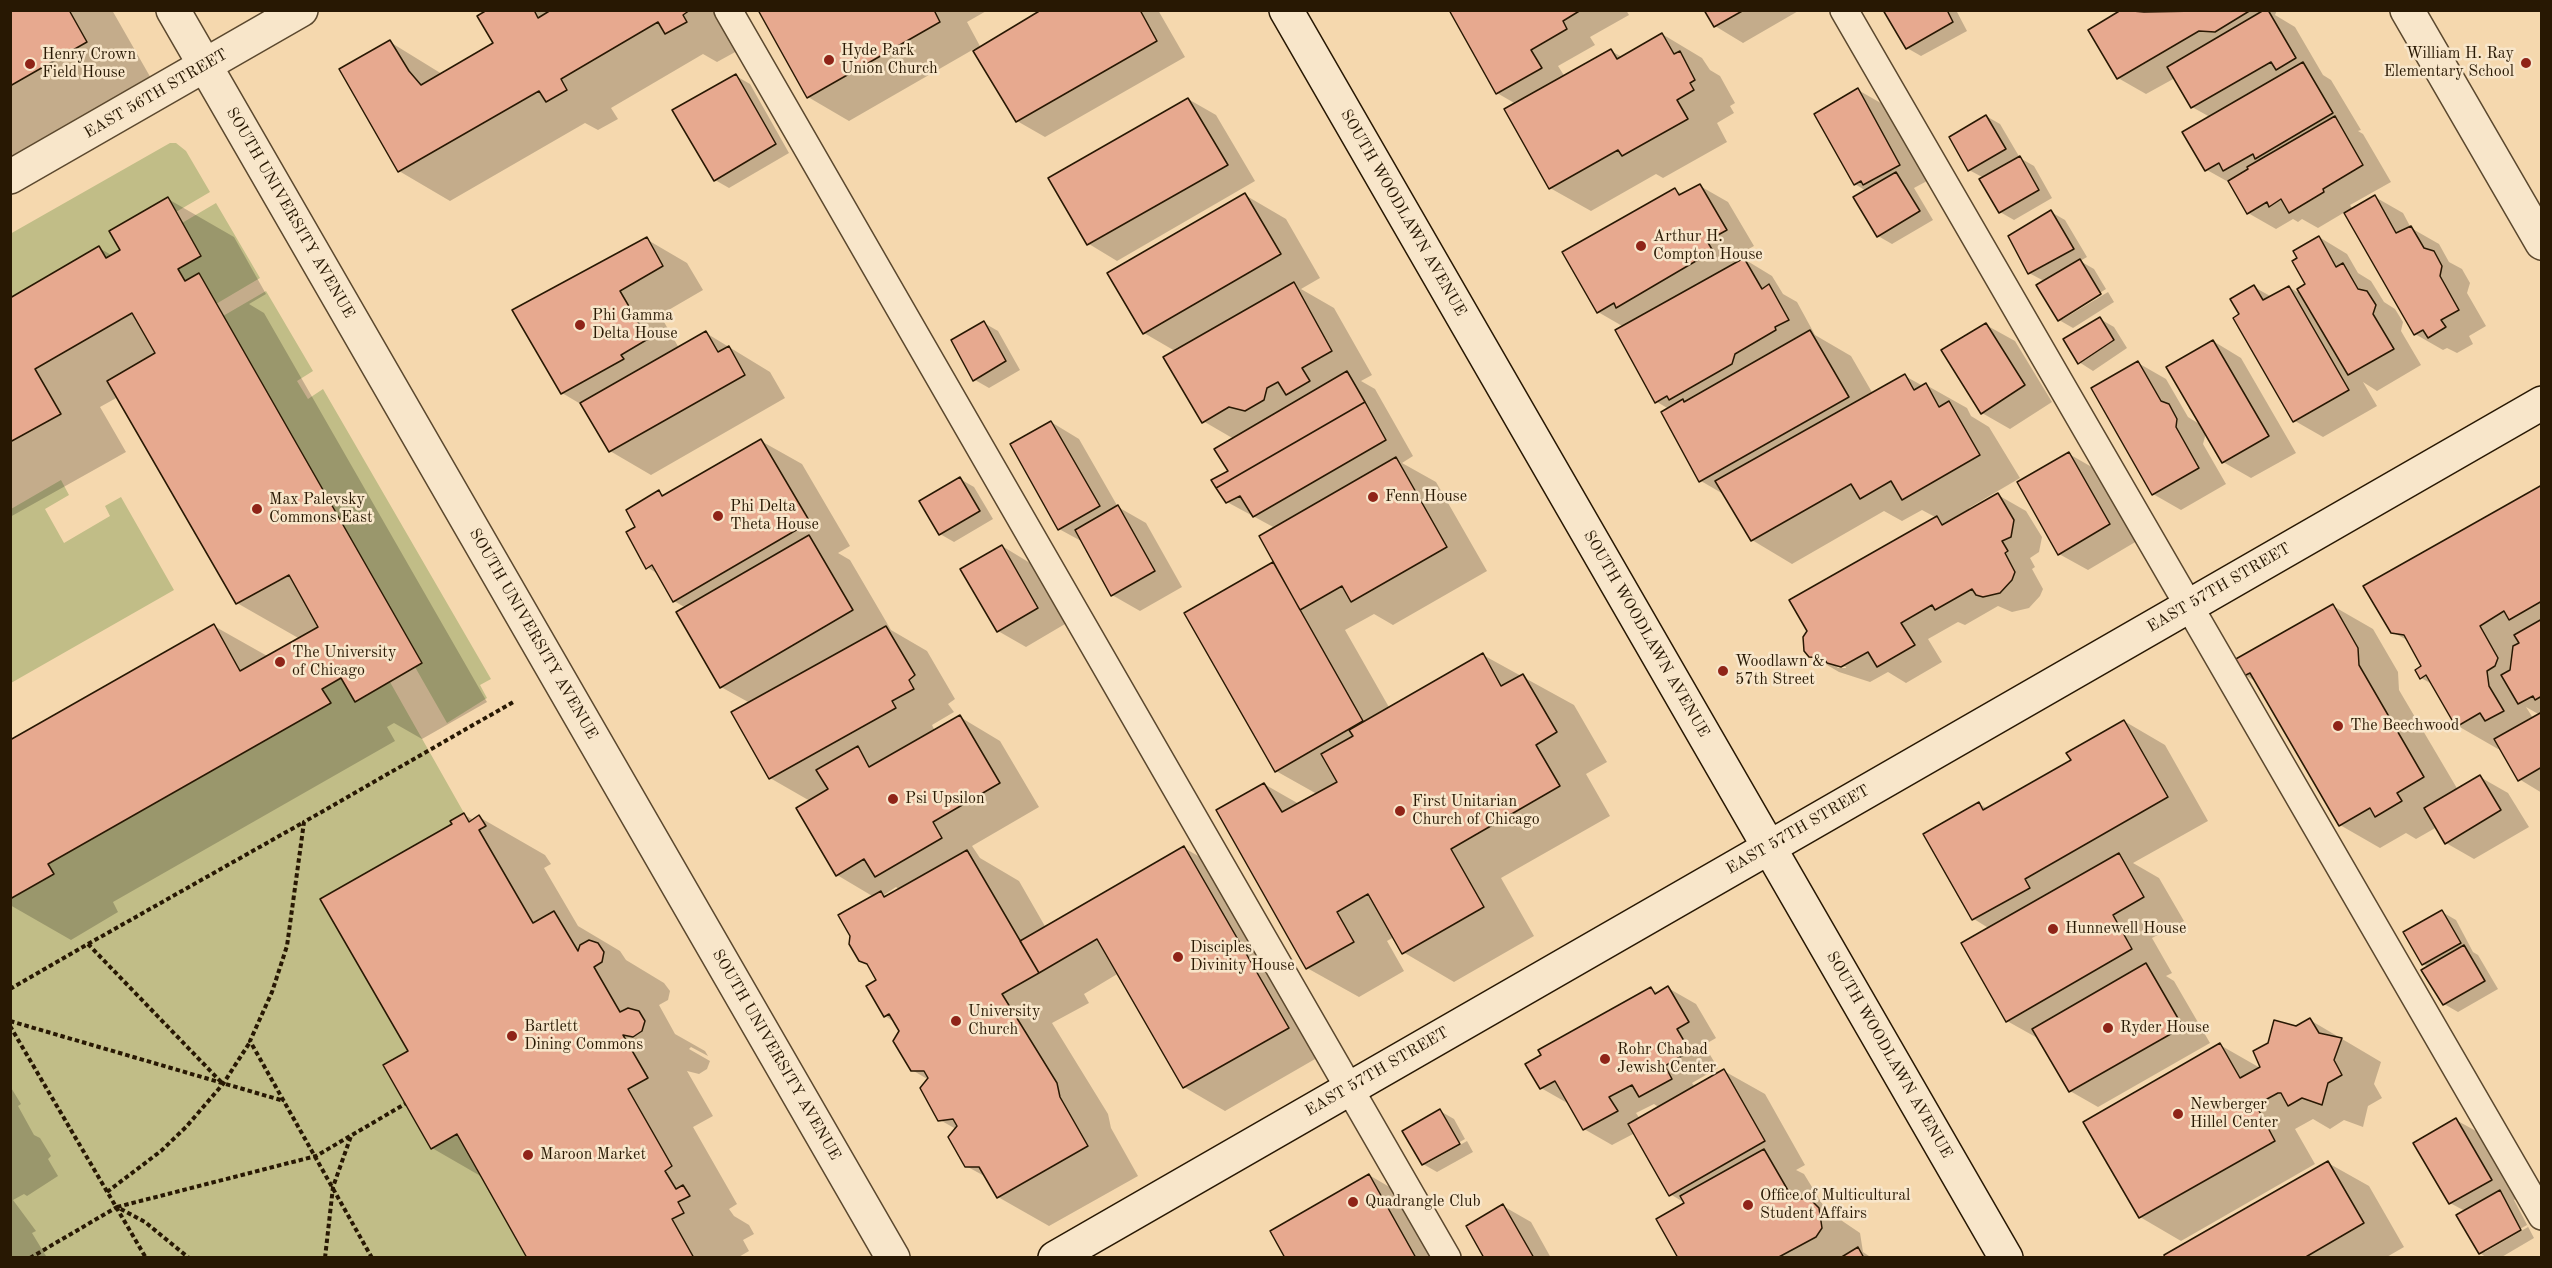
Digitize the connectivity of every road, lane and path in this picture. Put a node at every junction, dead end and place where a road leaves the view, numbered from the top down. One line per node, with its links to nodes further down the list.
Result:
1 (173, 10): 7 (street, SOUTH UNIVERSITY AVENUE)
2 (302, 10): 7 (street, EAST 56TH STREET)
3 (728, 10): 21 (lane)
4 (1286, 10): 14 (street, SOUTH WOODLAWN AVENUE)
5 (1844, 10): 11 (lane)
6 (2407, 10): 9 (street)
7 (205, 66): 8 (street, EAST 56TH STREET); 35 (street, SOUTH UNIVERSITY AVENUE)
8 (10, 177)
9 (2541, 243)
10 (2541, 403): 11 (street, EAST 57TH STREET)
11 (2188, 606): 14 (street, EAST 57TH STREET); 29 (lane)
12 (514, 701): 13 (path)
13 (304, 822): 15 (path); 19 (path)
14 (1768, 847): 21 (street, EAST 57TH STREET); 38 (street, SOUTH WOODLAWN AVENUE)
15 (88, 945): 16 (path); 20 (path)
16 (10, 989)
17 (10, 1021): 20 (path)
18 (10, 1026): 27 (path)
19 (250, 1041): 20 (path); 22 (path)
20 (223, 1084): 22 (path); 27 (path)
21 (1349, 1088): 36 (street, EAST 57TH STREET); 37 (lane)
22 (285, 1101): 25 (path)
23 (405, 1104): 24 (path)
24 (351, 1136): 25 (path); 26 (path)
25 (316, 1156): 26 (path); 28 (path)
26 (333, 1187): 33 (path); 34 (path)
27 (107, 1192): 28 (path)
28 (117, 1207): 30 (path); 31 (path); 32 (path)
29 (2541, 1216)
30 (30, 1257)
31 (146, 1257)
32 (189, 1257)
33 (325, 1257)
34 (372, 1257)
35 (893, 1257)
36 (1055, 1257)
37 (1447, 1257)
38 (2006, 1257)

